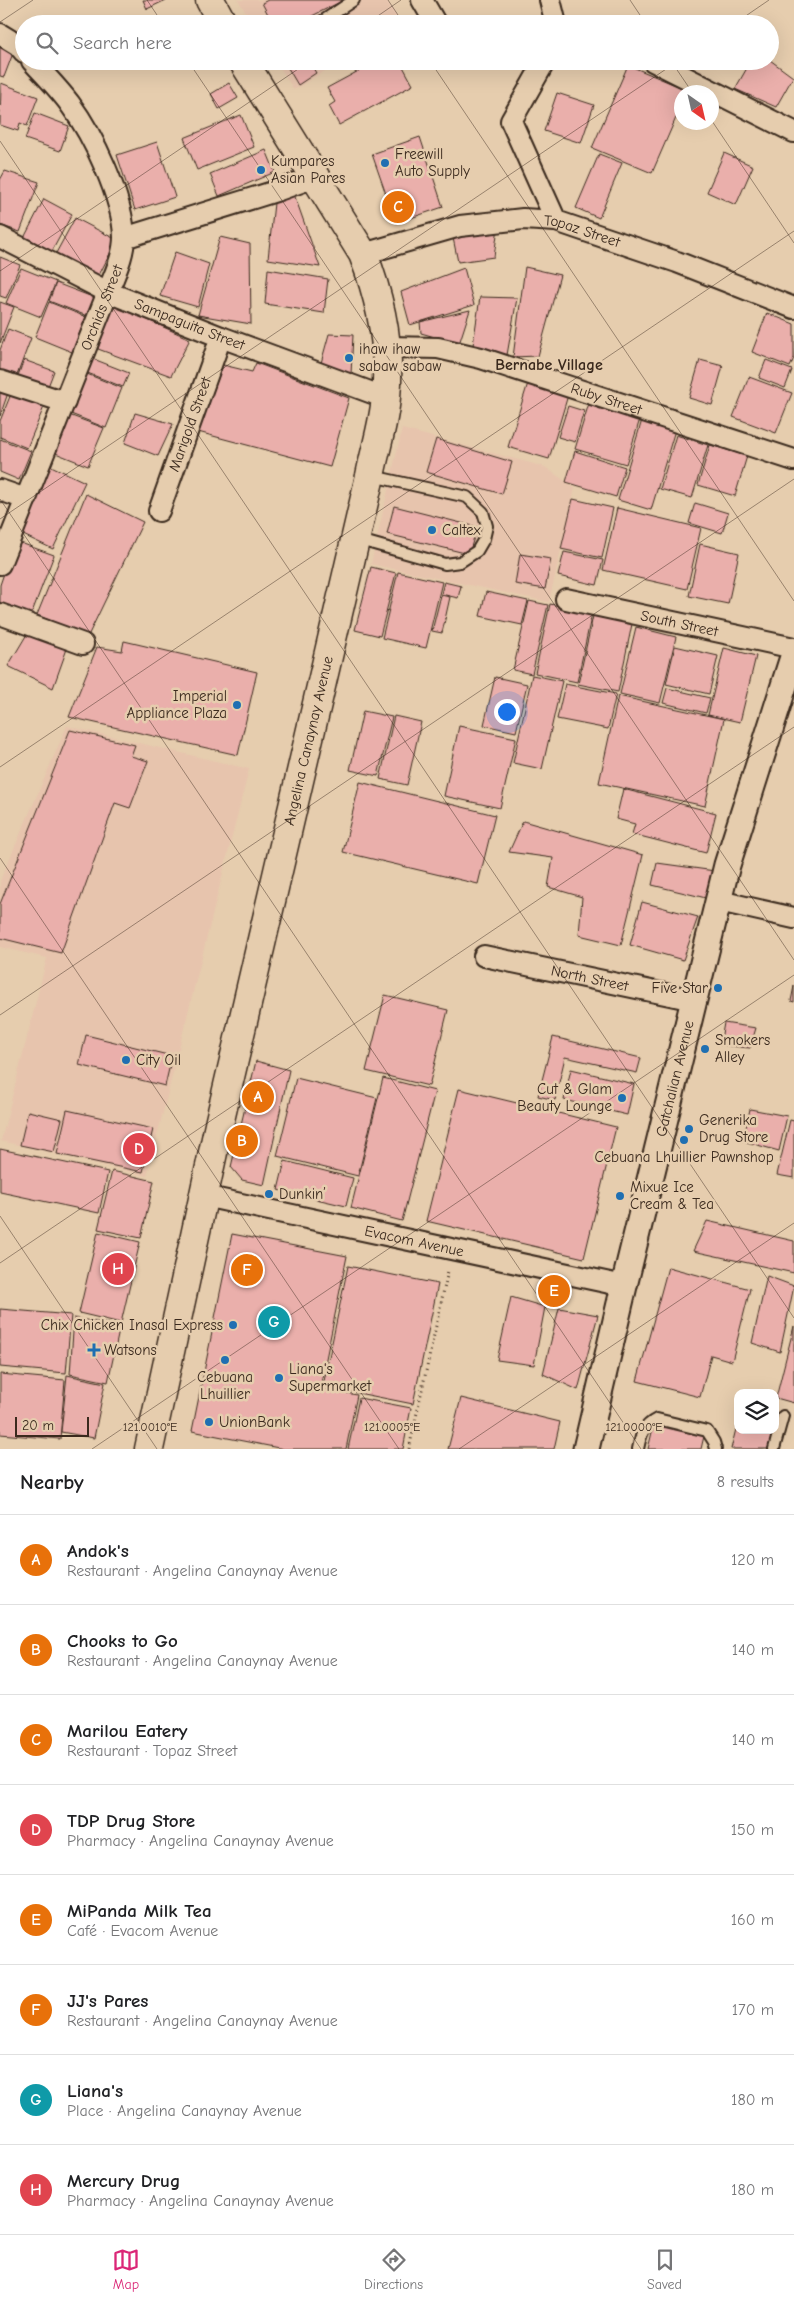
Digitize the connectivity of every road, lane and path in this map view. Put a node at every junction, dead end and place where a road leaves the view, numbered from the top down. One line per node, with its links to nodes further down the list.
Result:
1 (210, 0): 5 (main road)
2 (354, 0): 6 (lane)
3 (422, 0): 7 (street)
4 (550, 0): 8 (street)
5 (218, 15)
6 (332, 15)
7 (431, 15)
8 (554, 15)
9 (0, 34): 10 (street)
10 (15, 43)
11 (40, 70): 19 (street, Orchids Street)
12 (251, 70): 16 (main road, Angelina Canaynay Avenue)
13 (540, 70): 17 (street)
14 (671, 70): 15 (street)
15 (794, 132)
16 (315, 177): 19 (street); 20 (main road, Angelina Canaynay Avenue)
17 (556, 221): 20 (street, Topaz Street); 22 (street, Topaz Street)
18 (0, 236): 21 (street, Sampaguita Street)
19 (124, 238): 21 (street, Orchids Street)
20 (363, 254): 24 (main road, Angelina Canaynay Avenue)
21 (108, 292): 23 (street, Sampaguita Street); 27 (street, Orchids Street)
22 (794, 308)
23 (221, 337): 26 (street, Sampaguita Street); 32 (street, Marigold Street)
24 (388, 347): 26 (main road, Angelina Canaynay Avenue); 28 (street, Ruby Street)
25 (0, 381): 27 (street)
26 (386, 398): 29 (main road, Angelina Canaynay Avenue)
27 (65, 402): 31 (street, Orchids Street)
28 (794, 460)
29 (370, 476): 33 (main road, Angelina Canaynay Avenue); 33 (lane)
30 (0, 490): 31 (street)
31 (26, 499): 34 (street, Orchids Street)
32 (160, 511)
33 (356, 538): 44 (main road, Angelina Canaynay Avenue)
34 (0, 564)
35 (566, 599): 38 (street, South Street)
36 (0, 614): 37 (street)
37 (83, 644)
38 (794, 648)
39 (794, 654): 40 (street, Gatchalian Avenue)
40 (719, 900): 41 (street); 43 (street, Gatchalian Avenue)
41 (794, 918)
42 (484, 956): 43 (street, North Street)
43 (694, 1000): 46 (street, Gatchalian Avenue)
44 (204, 1196): 45 (street, Evacom Avenue); 48 (main road, Angelina Canaynay Avenue)
45 (453, 1250): 46 (street, Evacom Avenue); 49 (path)
46 (624, 1286): 50 (street, Gatchalian Avenue)
47 (783, 1416): 53 (lane)
48 (149, 1449)
49 (409, 1449)
50 (586, 1449)
51 (638, 1449): 52 (lane)
52 (716, 1449)
53 (774, 1449)

